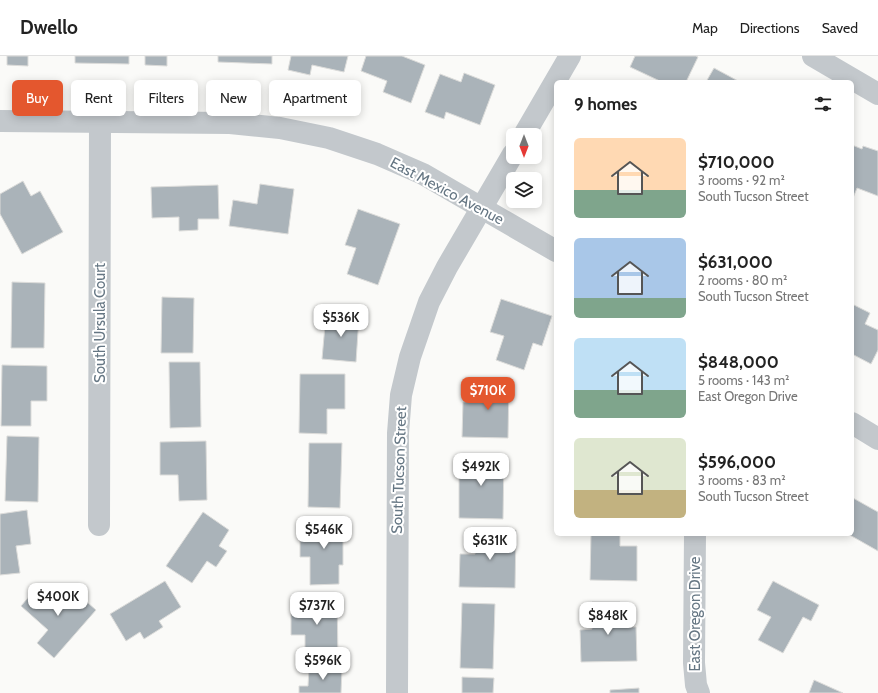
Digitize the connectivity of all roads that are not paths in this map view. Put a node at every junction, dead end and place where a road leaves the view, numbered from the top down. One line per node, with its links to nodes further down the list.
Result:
1 (570, 56): 3 (street)
2 (813, 56): 5 (street)
3 (556, 80)
4 (554, 83): 8 (street)
5 (878, 94)
6 (0, 121): 7 (street, East Mexico Avenue)
7 (100, 121): 10 (street, East Mexico Avenue); 14 (street, South Ursula Court)
8 (528, 128)
9 (507, 164): 10 (street, South Tucson Street)
10 (482, 208): 11 (street, East Mexico Avenue); 16 (street, South Tucson Street)
11 (554, 250)
12 (854, 424): 13 (street)
13 (878, 440)
14 (99, 526)
15 (695, 536): 17 (street, East Oregon Drive)
16 (397, 693)
17 (699, 693)

